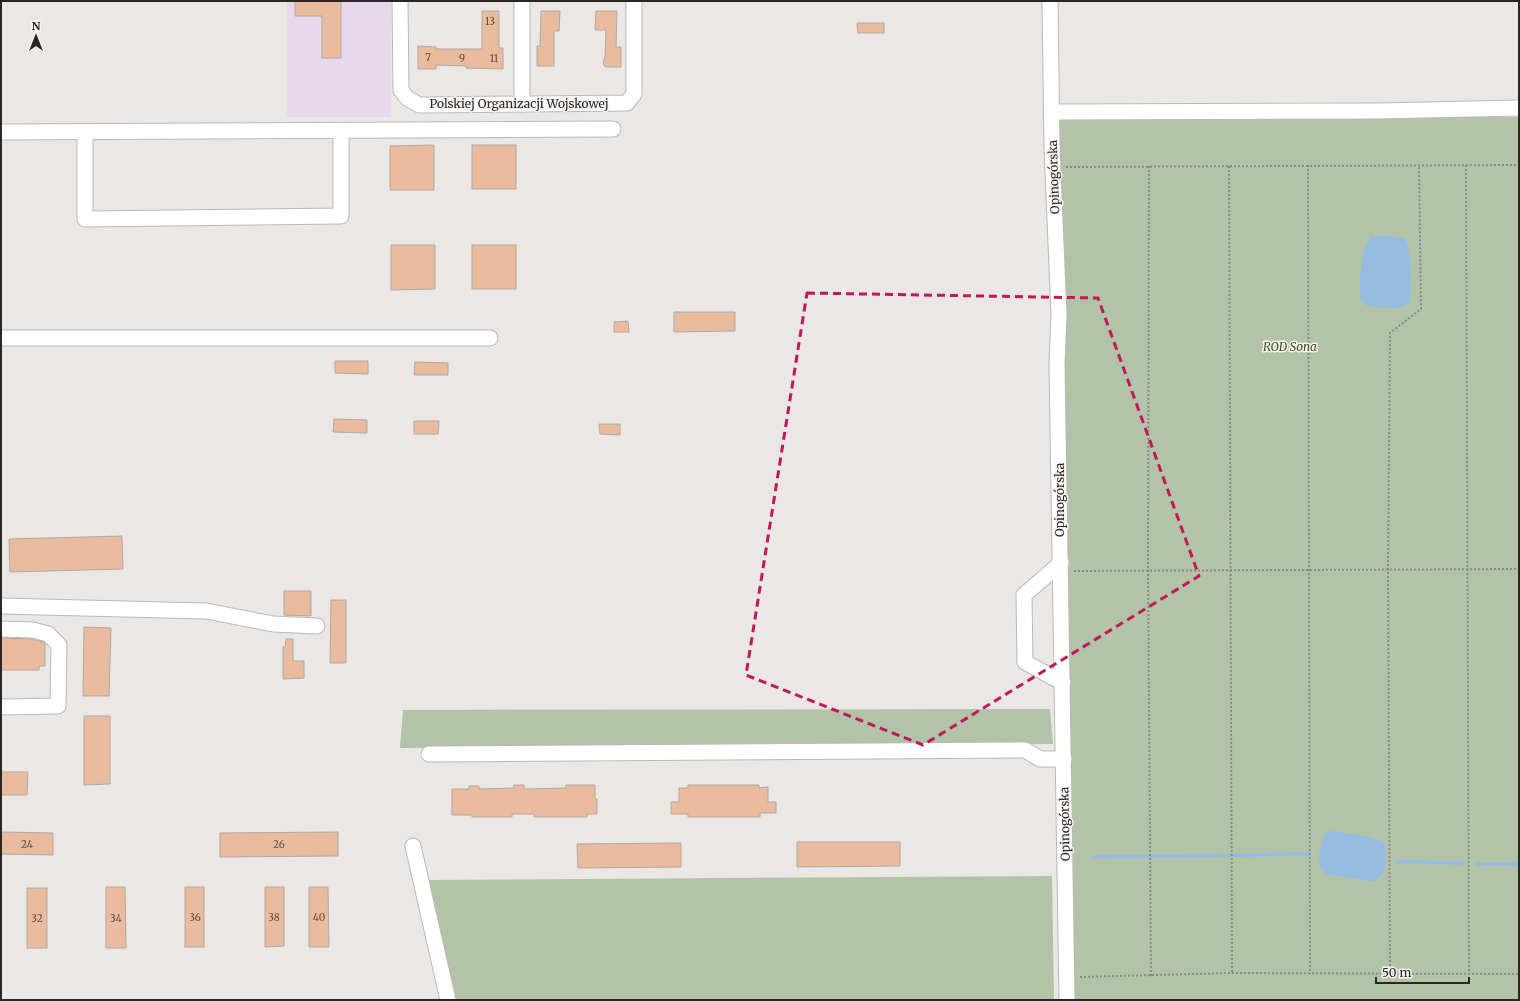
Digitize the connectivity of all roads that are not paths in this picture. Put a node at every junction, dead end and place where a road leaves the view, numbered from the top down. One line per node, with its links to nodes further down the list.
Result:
1 (400, 1): 5 (street, Polskiej Organizacji Wojskowej)
2 (522, 1): 5 (street)
3 (634, 1): 5 (street, Polskiej Organizacji Wojskowej)
4 (1050, 1): 7 (street, Opinogórska)
5 (522, 104)
6 (1519, 108): 7 (street)
7 (1051, 112): 14 (street, Opinogórska)
8 (613, 129): 9 (street)
9 (341, 131): 11 (street); 11 (street)
10 (1, 132): 11 (street)
11 (85, 132)
12 (1, 338): 13 (street)
13 (490, 338)
14 (1061, 567): 18 (street, Opinogórska); 18 (street)
15 (1, 606): 16 (street)
16 (317, 626)
17 (1, 629): 19 (street)
18 (1063, 683): 21 (street, Opinogórska)
19 (1, 707)
20 (429, 754): 21 (street)
21 (1064, 759): 24 (street, Opinogórska)
22 (413, 846): 23 (street)
23 (448, 1000)
24 (1067, 1000)

